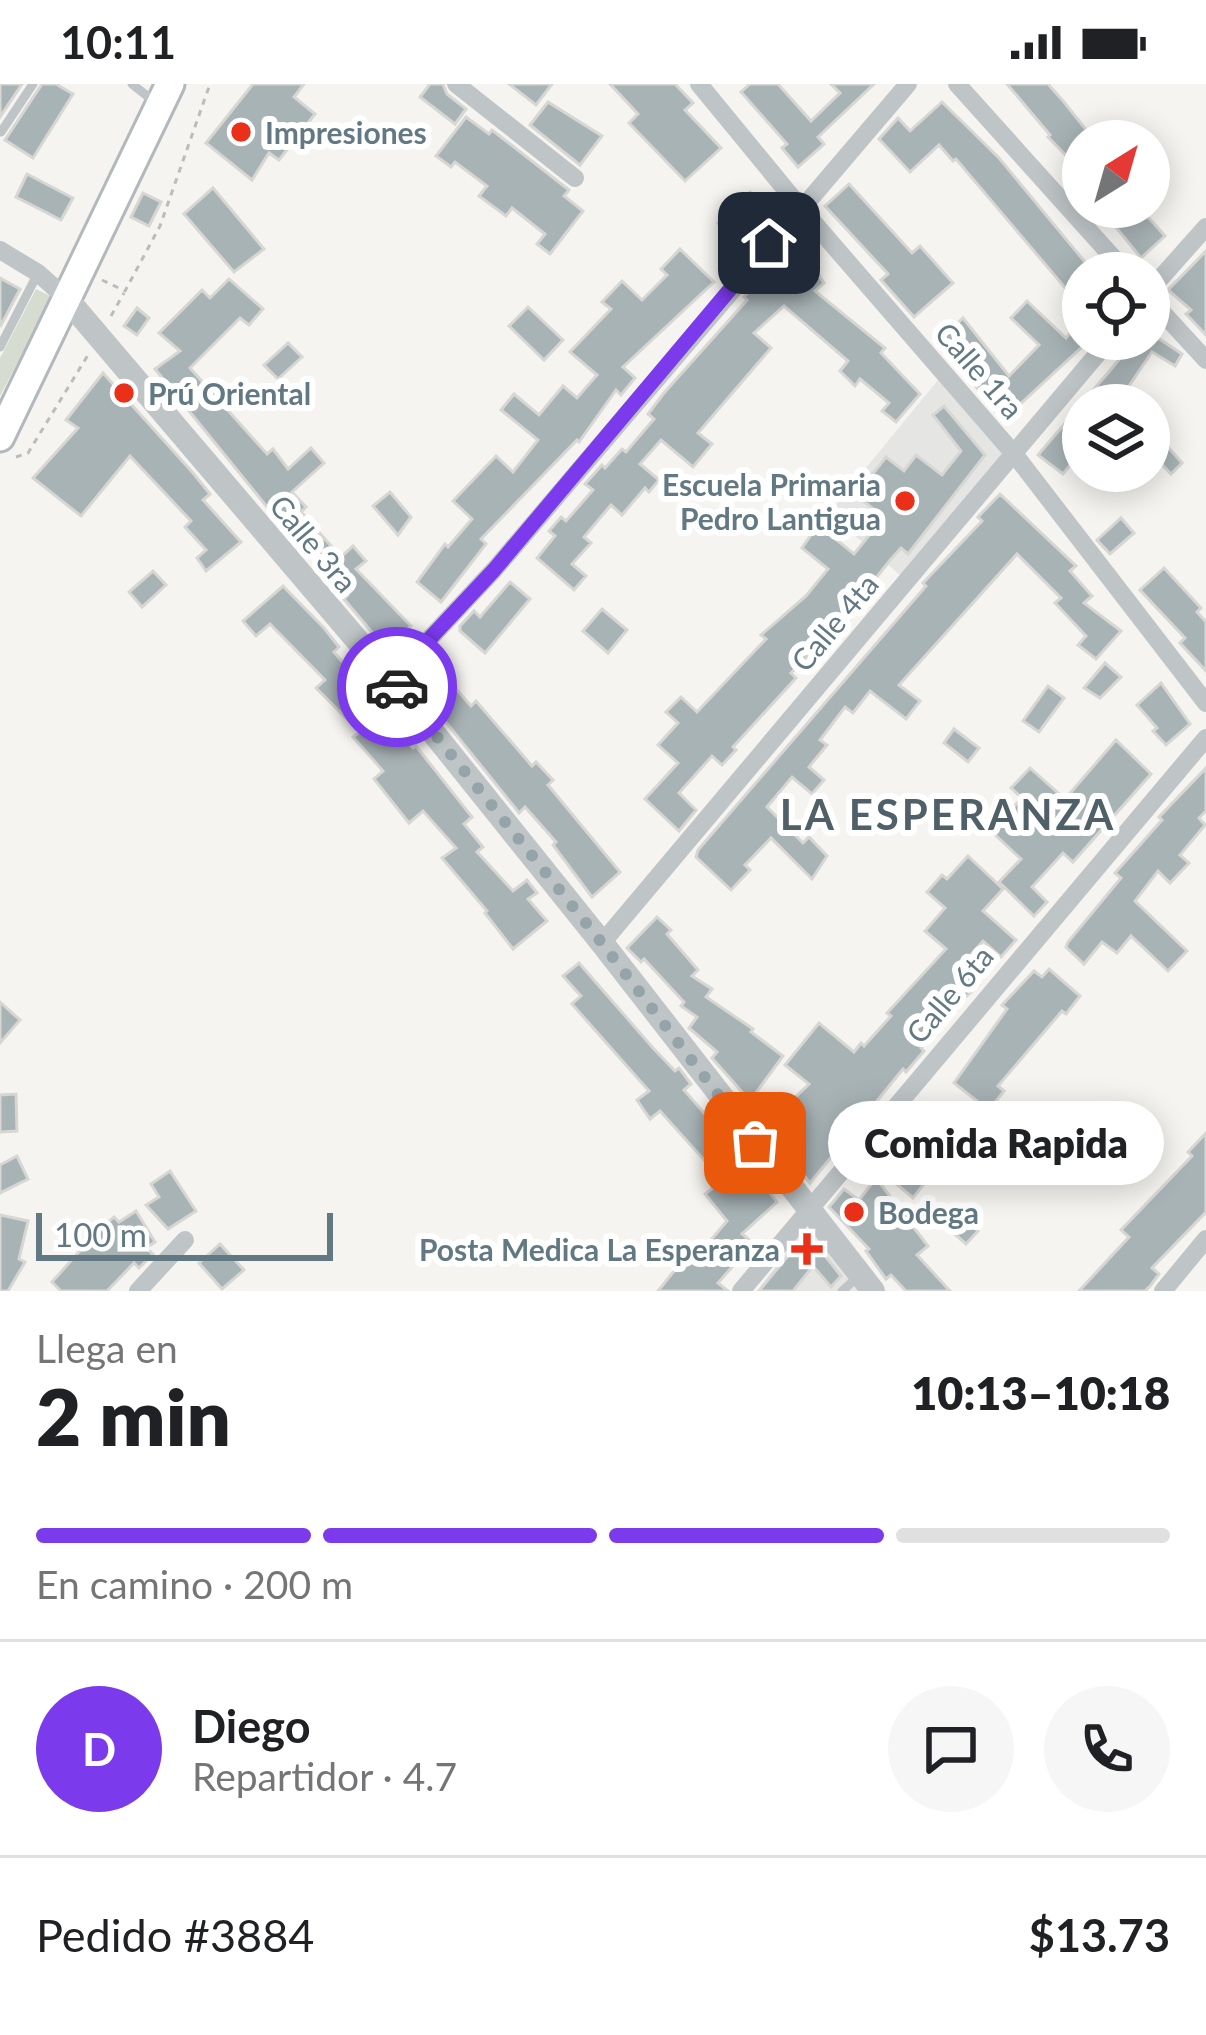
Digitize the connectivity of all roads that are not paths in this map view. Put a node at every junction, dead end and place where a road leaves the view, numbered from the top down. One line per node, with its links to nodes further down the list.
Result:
1 (33, 84): 8 (lane)
2 (132, 84): 7 (lane)
3 (456, 84): 9 (street)
4 (699, 84): 10 (street, Calle 1ra)
5 (908, 84): 10 (street)
6 (957, 84): 13 (street)
7 (165, 95): 16 (main road)
8 (1, 132)
9 (575, 178)
10 (800, 207): 22 (street, Calle 1ra); 23 (street)
11 (1206, 227): 14 (street)
12 (0, 250): 15 (street, Calle 3ra)
13 (1108, 252)
14 (1170, 270)
15 (38, 272): 16 (street, Calle 3ra); 18 (lane)
16 (66, 298): 21 (main road); 23 (street, Calle 3ra)
17 (1170, 319): 20 (street)
18 (0, 347)
19 (1093, 360): 22 (street, Calle 4ta)
20 (1206, 360)
21 (0, 437)
22 (1015, 455): 24 (street, Calle 1ra); 26 (street, Calle 4ta)
23 (391, 680): 26 (street, Calle 3ra)
24 (1206, 703)
25 (1206, 738): 27 (street, Calle 6ta)
26 (602, 943): 27 (street, Calle 3ra)
27 (806, 1210): 30 (street, Calle 3ra); 32 (street, Calle 6ta)
28 (185, 1240): 31 (street)
29 (1206, 1240): 33 (street)
30 (858, 1286)
31 (138, 1291)
32 (741, 1291)
33 (1162, 1291)

